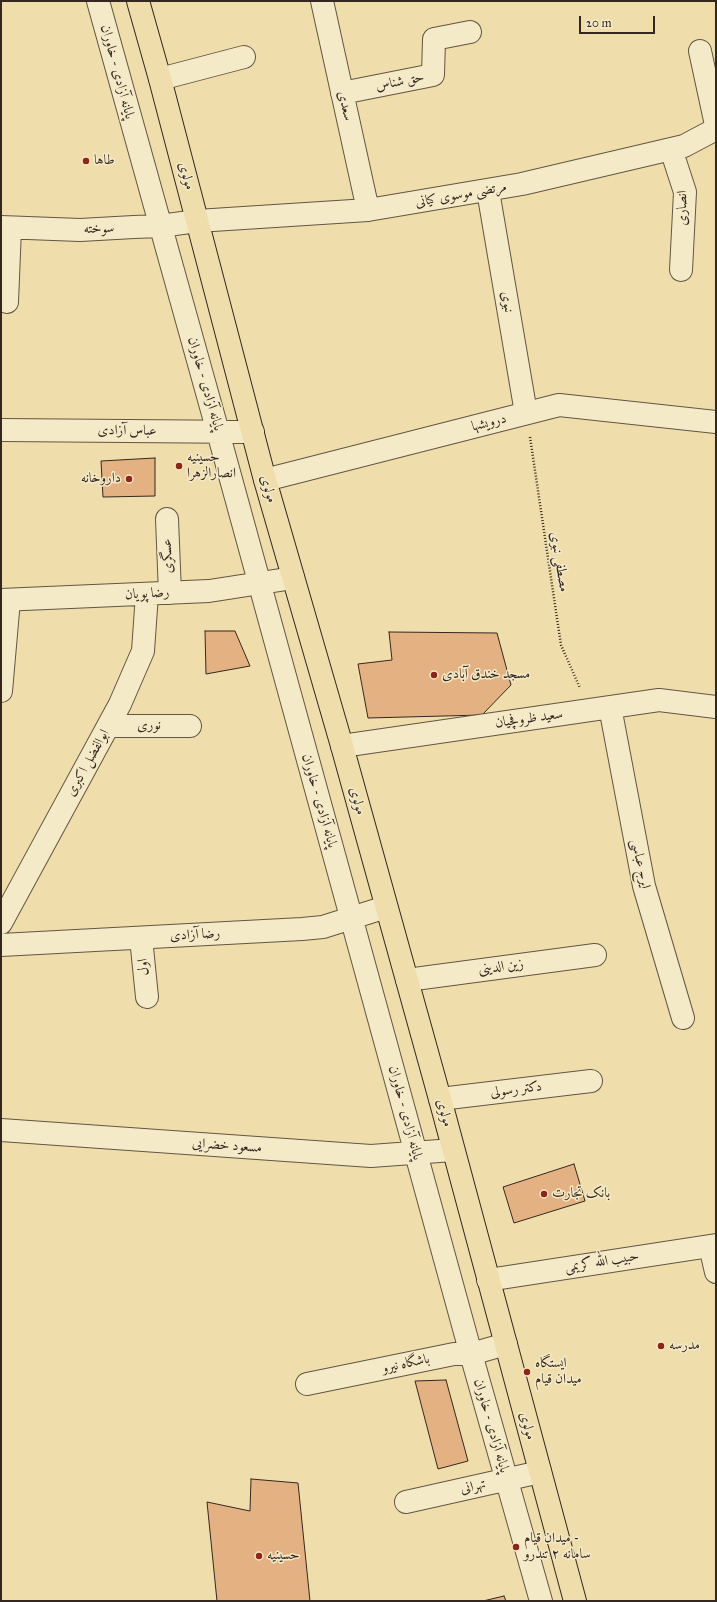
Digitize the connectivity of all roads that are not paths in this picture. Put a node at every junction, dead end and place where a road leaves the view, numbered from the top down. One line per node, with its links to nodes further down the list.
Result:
1 (98, 1): 15 (street, پایانه آزادی - خاوران)
2 (138, 1): 7 (main road, مولوی)
3 (322, 1): 8 (street, سعدی)
4 (470, 32): 8 (street, حق شناس)
5 (700, 51): 9 (street)
6 (244, 57): 7 (street)
7 (160, 79): 14 (main road, مولوی)
8 (342, 93): 13 (street, سعدی)
9 (716, 125)
10 (716, 129): 11 (street, مرتضی موسوی کیانی)
11 (671, 149): 12 (street, مرتضی موسوی کیانی); 17 (street, انصاری)
12 (488, 191): 13 (street, مرتضی موسوی کیانی); 19 (street, نبوی)
13 (368, 210): 14 (street, مرتضی موسوی کیانی)
14 (197, 220): 15 (street, سوخته); 23 (main road, مولوی)
15 (160, 226): 16 (street, سوخته); 22 (street, پایانه آزادی - خاوران)
16 (5, 228): 18 (street)
17 (681, 270)
18 (7, 302)
19 (526, 413): 20 (street, درویشها); 24 (street, درویشها)
20 (716, 422)
21 (1, 430): 22 (street, عباس آزادی)
22 (218, 432): 23 (street, عباس آزادی); 27 (street, پایانه آزادی - خاوران)
23 (253, 432): 24 (main road, مولوی)
24 (265, 480): 26 (main road, مولوی)
25 (167, 519): 28 (street, عسگری)
26 (293, 578): 27 (street, رضا پویان); 36 (main road, مولوی)
27 (259, 583): 28 (street, رضا پویان); 38 (street, پایانه آزادی - خاوران)
28 (170, 593): 29 (street, رضا پویان)
29 (147, 594): 30 (street, رضا پویان); 34 (street, ابوالفضل اکبری)
30 (5, 600): 31 (street)
31 (1, 691)
32 (716, 707): 33 (street, سعید ظروفچیان)
33 (600, 708): 36 (street, سعید ظروفچیان); 45 (street, ایرج عباسی)
34 (108, 726): 35 (street, نوری); 39 (street, ابوالفضل اکبری)
35 (190, 726)
36 (342, 746): 37 (main road, مولوی)
37 (386, 907): 38 (street, رضا آزادی); 43 (main road, مولوی)
38 (352, 918): 40 (street, رضا آزادی); 50 (street, پایانه آزادی - خاوران)
39 (1, 923)
40 (141, 938): 41 (street, رضا آزادی); 44 (street, اول)
41 (1, 945)
42 (595, 955): 43 (street, زین الدینی)
43 (407, 980): 47 (main road, مولوی)
44 (147, 997)
45 (683, 1018)
46 (591, 1081): 47 (street, دکتر رسولی)
47 (440, 1099): 49 (main road, مولوی)
48 (1, 1130): 50 (street, مسعود خضرایی)
49 (454, 1150): 50 (street, مسعود خضرایی); 53 (main road, مولوی)
50 (416, 1153): 55 (street, پایانه آزادی - خاوران)
51 (713, 1246): 52 (street); 53 (street, حبیب الله کریمی)
52 (716, 1272)
53 (488, 1280): 54 (main road, مولوی)
54 (506, 1344): 55 (street, باشگاه نیرو); 57 (main road, مولوی)
55 (471, 1354): 56 (street, باشگاه نیرو); 58 (street, پایانه آزادی - خاوران)
56 (307, 1384)
57 (540, 1472): 58 (street, تهرانی); 60 (main road, مولوی)
58 (506, 1480): 59 (street, تهرانی); 61 (street, پایانه آزادی - خاوران)
59 (406, 1502)
60 (569, 1594)
61 (541, 1601)

